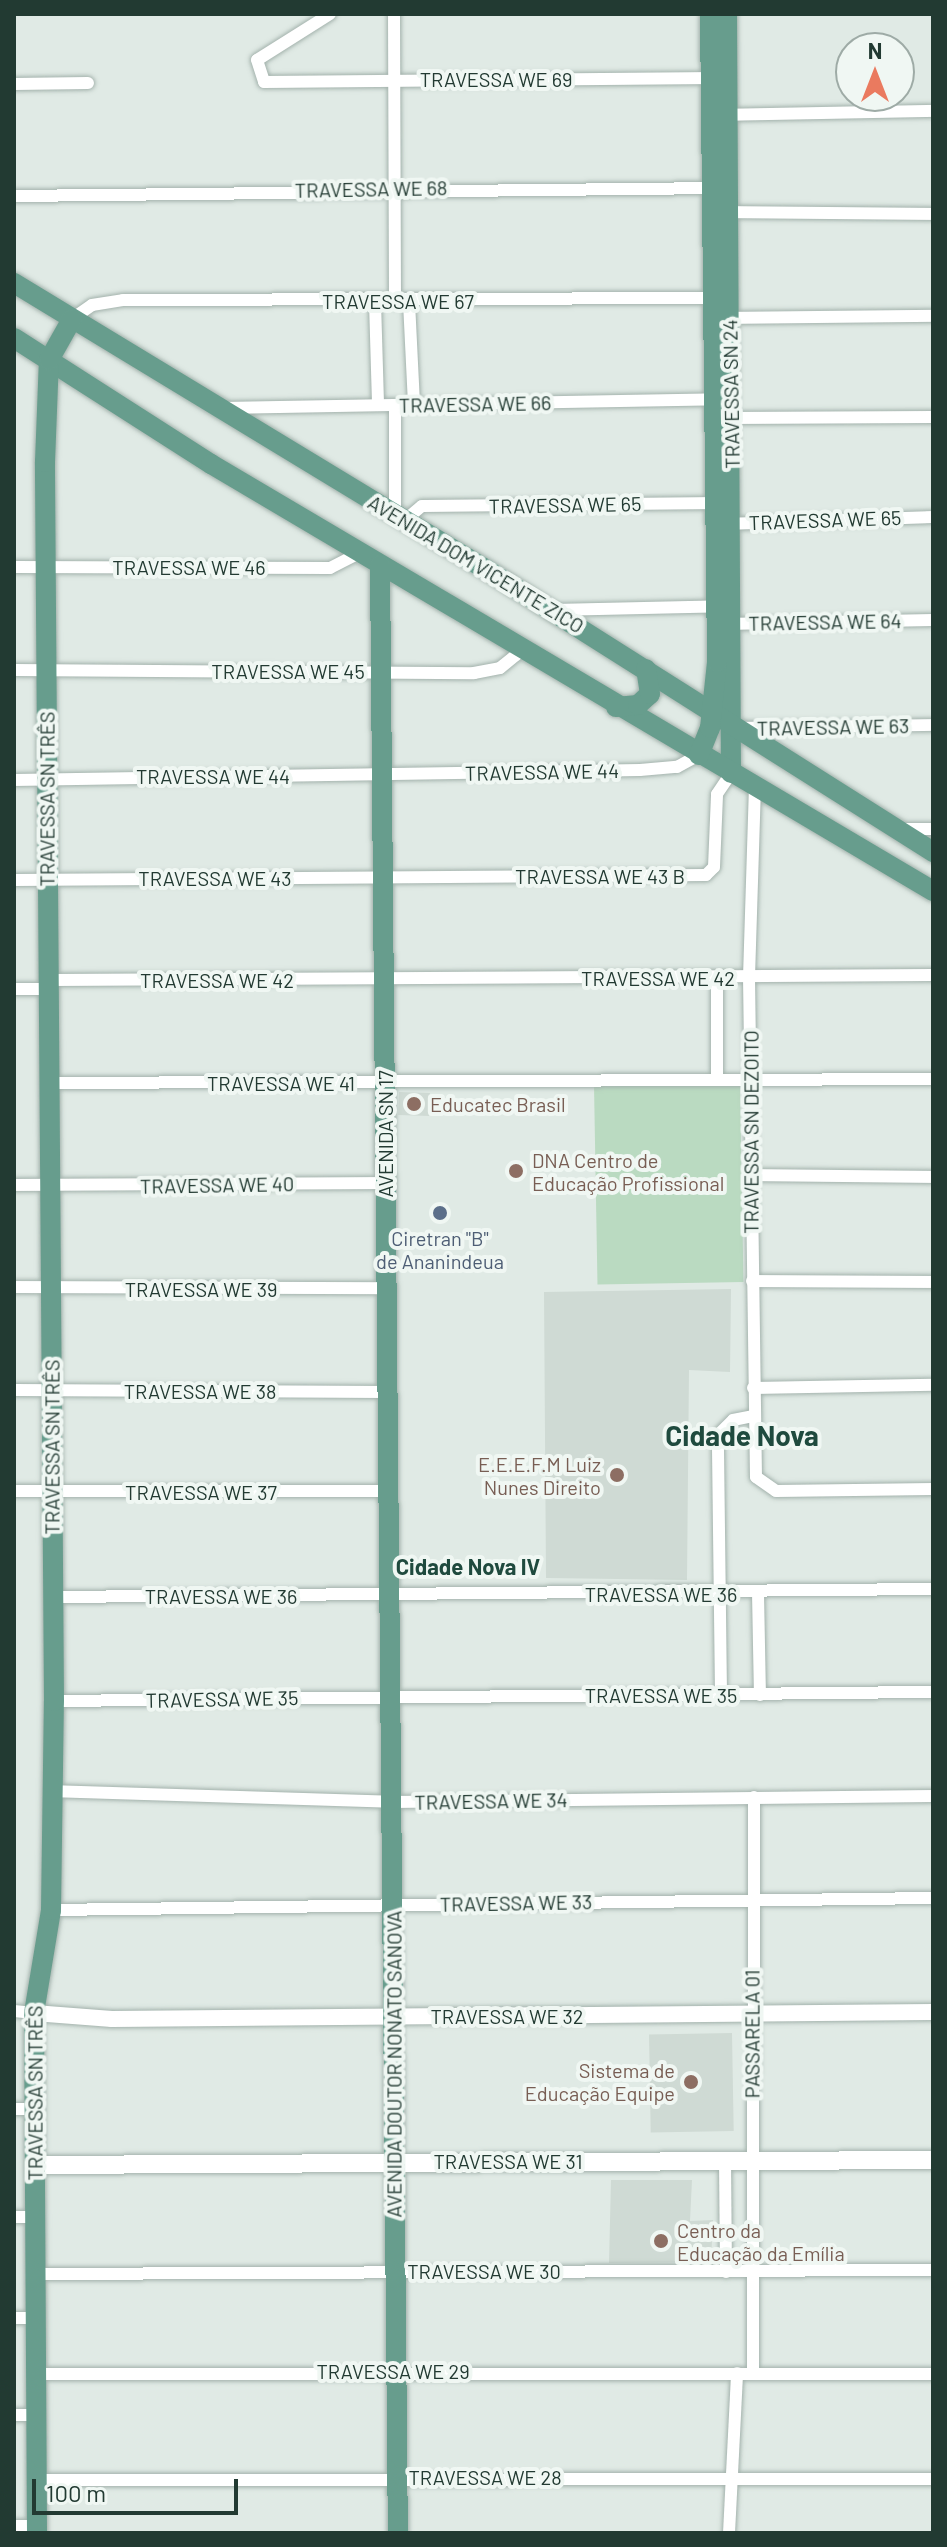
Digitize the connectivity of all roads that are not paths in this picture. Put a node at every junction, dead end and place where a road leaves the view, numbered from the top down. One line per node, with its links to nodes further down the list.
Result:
1 (330, 14): 6 (street, TRAVESSA WE 69)
2 (394, 14): 6 (street)
3 (710, 14): 5 (main road, TRAVESSA SN 24)
4 (727, 14): 5 (main road, TRAVESSA SN 24)
5 (719, 78): 6 (street, TRAVESSA WE 69); 10 (main road, TRAVESSA SN 24)
6 (394, 80): 11 (street)
7 (88, 83): 8 (street)
8 (14, 84)
9 (933, 111): 10 (street)
10 (720, 115): 12 (main road, TRAVESSA SN 24)
11 (393, 188): 12 (street, TRAVESSA WE 68); 13 (street, TRAVESSA WE 68); 18 (street)
12 (720, 188): 14 (main road, TRAVESSA SN 24)
13 (14, 196)
14 (720, 212): 15 (street); 20 (main road, TRAVESSA SN 24)
15 (933, 214)
16 (14, 283): 22 (main road)
17 (375, 302): 18 (street, TRAVESSA WE 67); 22 (street, TRAVESSA WE 67); 25 (street)
18 (395, 302): 19 (street, TRAVESSA WE 67)
19 (409, 302): 20 (street, TRAVESSA WE 67); 27 (street)
20 (721, 308): 21 (street, TRAVESSA WE 67); 29 (main road, TRAVESSA SN 24)
21 (933, 316)
22 (70, 322): 24 (main road); 28 (main road, AVENIDA DOM VICENTE ZICO)
23 (14, 339): 24 (main road)
24 (49, 360): 34 (main road); 37 (main road, TRAVESSA SN TRÊS)
25 (378, 405): 26 (street, TRAVESSA WE 66); 28 (street, TRAVESSA WE 66)
26 (395, 405): 27 (street, TRAVESSA WE 66); 33 (street)
27 (414, 405): 29 (street, TRAVESSA WE 66)
28 (219, 408): 33 (main road, AVENIDA DOM VICENTE ZICO)
29 (724, 408): 30 (street); 31 (main road, TRAVESSA SN 24)
30 (933, 417)
31 (725, 514): 32 (street, TRAVESSA WE 65); 33 (street, TRAVESSA WE 65); 39 (main road, TRAVESSA SN 24)
32 (933, 517)
33 (399, 518): 38 (main road, AVENIDA DOM VICENTE ZICO)
34 (359, 553): 35 (main road); 37 (street, TRAVESSA WE 46)
35 (380, 565): 41 (main road); 45 (main road)
36 (14, 567): 37 (street, TRAVESSA WE 46)
37 (46, 567): 44 (main road, TRAVESSA SN TRÊS)
38 (551, 610): 39 (street, TRAVESSA WE 64); 42 (main road, AVENIDA DOM VICENTE ZICO)
39 (726, 615): 40 (street, TRAVESSA WE 64); 47 (main road, TRAVESSA SN 24); 49 (main road, TRAVESSA SN 24)
40 (933, 620)
41 (522, 650): 45 (street, TRAVESSA WE 45); 46 (main road)
42 (646, 669): 46 (main road); 47 (main road, AVENIDA DOM VICENTE ZICO)
43 (14, 670): 44 (street)
44 (47, 670): 45 (street, TRAVESSA WE 45); 53 (main road, TRAVESSA SN TRÊS)
45 (381, 671): 52 (main road, AVENIDA SN 17)
46 (616, 707): 50 (main road)
47 (712, 714): 49 (main road, AVENIDA DOM VICENTE ZICO); 50 (main road, TRAVESSA SN 24)
48 (933, 725): 49 (street, TRAVESSA WE 63)
49 (732, 729): 51 (main road, TRAVESSA SN 24); 56 (main road, AVENIDA DOM VICENTE ZICO)
50 (699, 755): 51 (main road); 52 (street, TRAVESSA WE 44)
51 (731, 773): 55 (main road); 59 (street, TRAVESSA WE 43 B)
52 (381, 777): 53 (street, TRAVESSA WE 44); 59 (main road, AVENIDA SN 17)
53 (46, 778): 54 (street); 60 (main road, TRAVESSA SN TRÊS)
54 (14, 780)
55 (755, 786): 62 (main road); 65 (street, TRAVESSA SN DEZOITO)
56 (897, 829): 57 (street); 58 (main road, AVENIDA DOM VICENTE ZICO)
57 (933, 829)
58 (933, 852)
59 (383, 877): 60 (street, TRAVESSA WE 43); 66 (main road, AVENIDA SN 17)
60 (47, 879): 61 (street); 67 (main road, TRAVESSA SN TRÊS)
61 (14, 880)
62 (933, 891)
63 (933, 975): 65 (street, TRAVESSA WE 42)
64 (717, 977): 65 (street, TRAVESSA WE 42); 66 (street, TRAVESSA WE 42); 69 (street)
65 (749, 977): 70 (street, TRAVESSA SN DEZOITO)
66 (383, 979): 67 (street, TRAVESSA WE 42); 72 (main road, AVENIDA SN 17)
67 (50, 985): 68 (street); 73 (main road, TRAVESSA SN TRÊS)
68 (14, 989)
69 (717, 1078): 70 (street, TRAVESSA WE 41); 72 (street, TRAVESSA WE 41)
70 (751, 1078): 71 (street); 74 (street, TRAVESSA SN DEZOITO)
71 (933, 1079)
72 (385, 1082): 73 (street, TRAVESSA WE 41); 76 (main road, AVENIDA SN 17)
73 (51, 1083): 78 (main road, TRAVESSA SN TRÊS)
74 (751, 1175): 75 (street); 79 (street, TRAVESSA SN DEZOITO)
75 (933, 1177)
76 (385, 1183): 78 (street, TRAVESSA WE 40); 82 (main road, AVENIDA SN 17)
77 (14, 1185): 78 (street)
78 (49, 1187): 83 (main road, TRAVESSA SN TRÊS)
79 (752, 1281): 80 (street); 85 (street, TRAVESSA SN DEZOITO)
80 (933, 1282)
81 (14, 1287): 83 (street, TRAVESSA WE 39)
82 (388, 1288): 83 (street, TRAVESSA WE 39); 88 (main road, AVENIDA SN 17)
83 (53, 1289): 87 (main road, TRAVESSA SN TRÊS)
84 (933, 1385): 85 (street)
85 (753, 1388): 89 (street, TRAVESSA SN DEZOITO)
86 (14, 1390): 87 (street, TRAVESSA WE 38)
87 (53, 1390): 88 (street, TRAVESSA WE 38); 93 (main road, TRAVESSA SN TRÊS)
88 (386, 1392): 92 (main road, AVENIDA SN 17)
89 (753, 1416): 90 (street, TRAVESSA SN DEZOITO); 96 (street)
90 (933, 1489)
91 (14, 1491): 93 (street, TRAVESSA WE 37)
92 (388, 1491): 93 (street, TRAVESSA WE 37); 97 (main road, AVENIDA SN 17)
93 (51, 1493): 98 (main road, TRAVESSA SN TRÊS)
94 (933, 1589): 95 (street, TRAVESSA WE 36)
95 (758, 1593): 96 (street, TRAVESSA WE 36); 101 (street)
96 (720, 1594): 97 (street, TRAVESSA WE 36); 100 (street)
97 (390, 1596): 98 (street, TRAVESSA WE 36); 102 (main road, AVENIDA DOUTOR NONATO SANOVA)
98 (52, 1597): 103 (main road, TRAVESSA SN TRÊS)
99 (933, 1692): 101 (street, TRAVESSA WE 35)
100 (721, 1694): 101 (street, TRAVESSA WE 35); 102 (street, TRAVESSA WE 35)
101 (760, 1695)
102 (390, 1697): 103 (street, TRAVESSA WE 35); 107 (main road, AVENIDA DOUTOR NONATO SANOVA)
103 (54, 1701): 104 (main road, TRAVESSA SN TRÊS)
104 (49, 1791): 107 (street, TRAVESSA WE 34); 111 (main road, TRAVESSA SN TRÊS)
105 (933, 1796): 106 (street, TRAVESSA WE 34)
106 (754, 1797): 107 (street, TRAVESSA WE 34); 109 (street, PASSARELA 01)
107 (391, 1802): 110 (main road, AVENIDA DOUTOR NONATO SANOVA)
108 (933, 1898): 109 (street, TRAVESSA WE 33)
109 (755, 1900): 110 (street, TRAVESSA WE 33); 114 (street, PASSARELA 01)
110 (394, 1905): 111 (street, TRAVESSA WE 33); 115 (main road, AVENIDA DOUTOR NONATO SANOVA)
111 (51, 1910): 112 (main road, TRAVESSA SN TRÊS)
112 (24, 2012): 115 (street, TRAVESSA WE 32); 116 (main road, TRAVESSA SN TRÊS)
113 (933, 2012): 114 (street, TRAVESSA WE 32)
114 (751, 2015): 115 (street, TRAVESSA WE 32); 119 (street, PASSARELA 01)
115 (392, 2017): 120 (main road, AVENIDA DOUTOR NONATO SANOVA)
116 (24, 2109): 121 (main road, TRAVESSA SN TRÊS)
117 (725, 2159): 119 (main road, TRAVESSA WE 31); 120 (main road, TRAVESSA WE 31); 125 (street)
118 (933, 2160): 119 (main road, TRAVESSA WE 31)
119 (752, 2161): 126 (street, PASSARELA 01)
120 (393, 2162): 121 (main road, TRAVESSA WE 31); 124 (main road, AVENIDA DOUTOR NONATO SANOVA)
121 (35, 2165): 122 (main road, TRAVESSA SN TRÊS)
122 (24, 2217): 127 (main road, TRAVESSA SN TRÊS)
123 (933, 2270): 126 (street, TRAVESSA WE 30)
124 (395, 2271): 125 (street, TRAVESSA WE 30); 127 (street, TRAVESSA WE 30); 129 (main road, AVENIDA DOUTOR NONATO SANOVA)
125 (726, 2272): 126 (street, TRAVESSA WE 30)
126 (754, 2272): 130 (street, PASSARELA 01)
127 (35, 2274): 128 (main road, TRAVESSA SN TRÊS)
128 (24, 2318): 132 (main road, TRAVESSA SN TRÊS)
129 (396, 2370): 131 (street, TRAVESSA WE 29); 132 (street, TRAVESSA WE 29); 136 (main road, AVENIDA DOUTOR NONATO SANOVA)
130 (753, 2372): 131 (street, TRAVESSA WE 29); 133 (street)
131 (737, 2373): 137 (street)
132 (34, 2374): 135 (main road, TRAVESSA SN TRÊS)
133 (933, 2374)
134 (14, 2415): 135 (street)
135 (36, 2415): 139 (main road, TRAVESSA SN TRÊS)
136 (396, 2477): 137 (street, TRAVESSA WE 28); 139 (street, TRAVESSA WE 28); 142 (main road, AVENIDA DOUTOR NONATO SANOVA)
137 (729, 2479): 138 (street, TRAVESSA WE 28); 143 (street)
138 (933, 2479)
139 (36, 2480): 141 (main road, TRAVESSA SN TRÊS)
140 (14, 2526): 141 (street)
141 (37, 2530)
142 (398, 2533)
143 (729, 2533)

